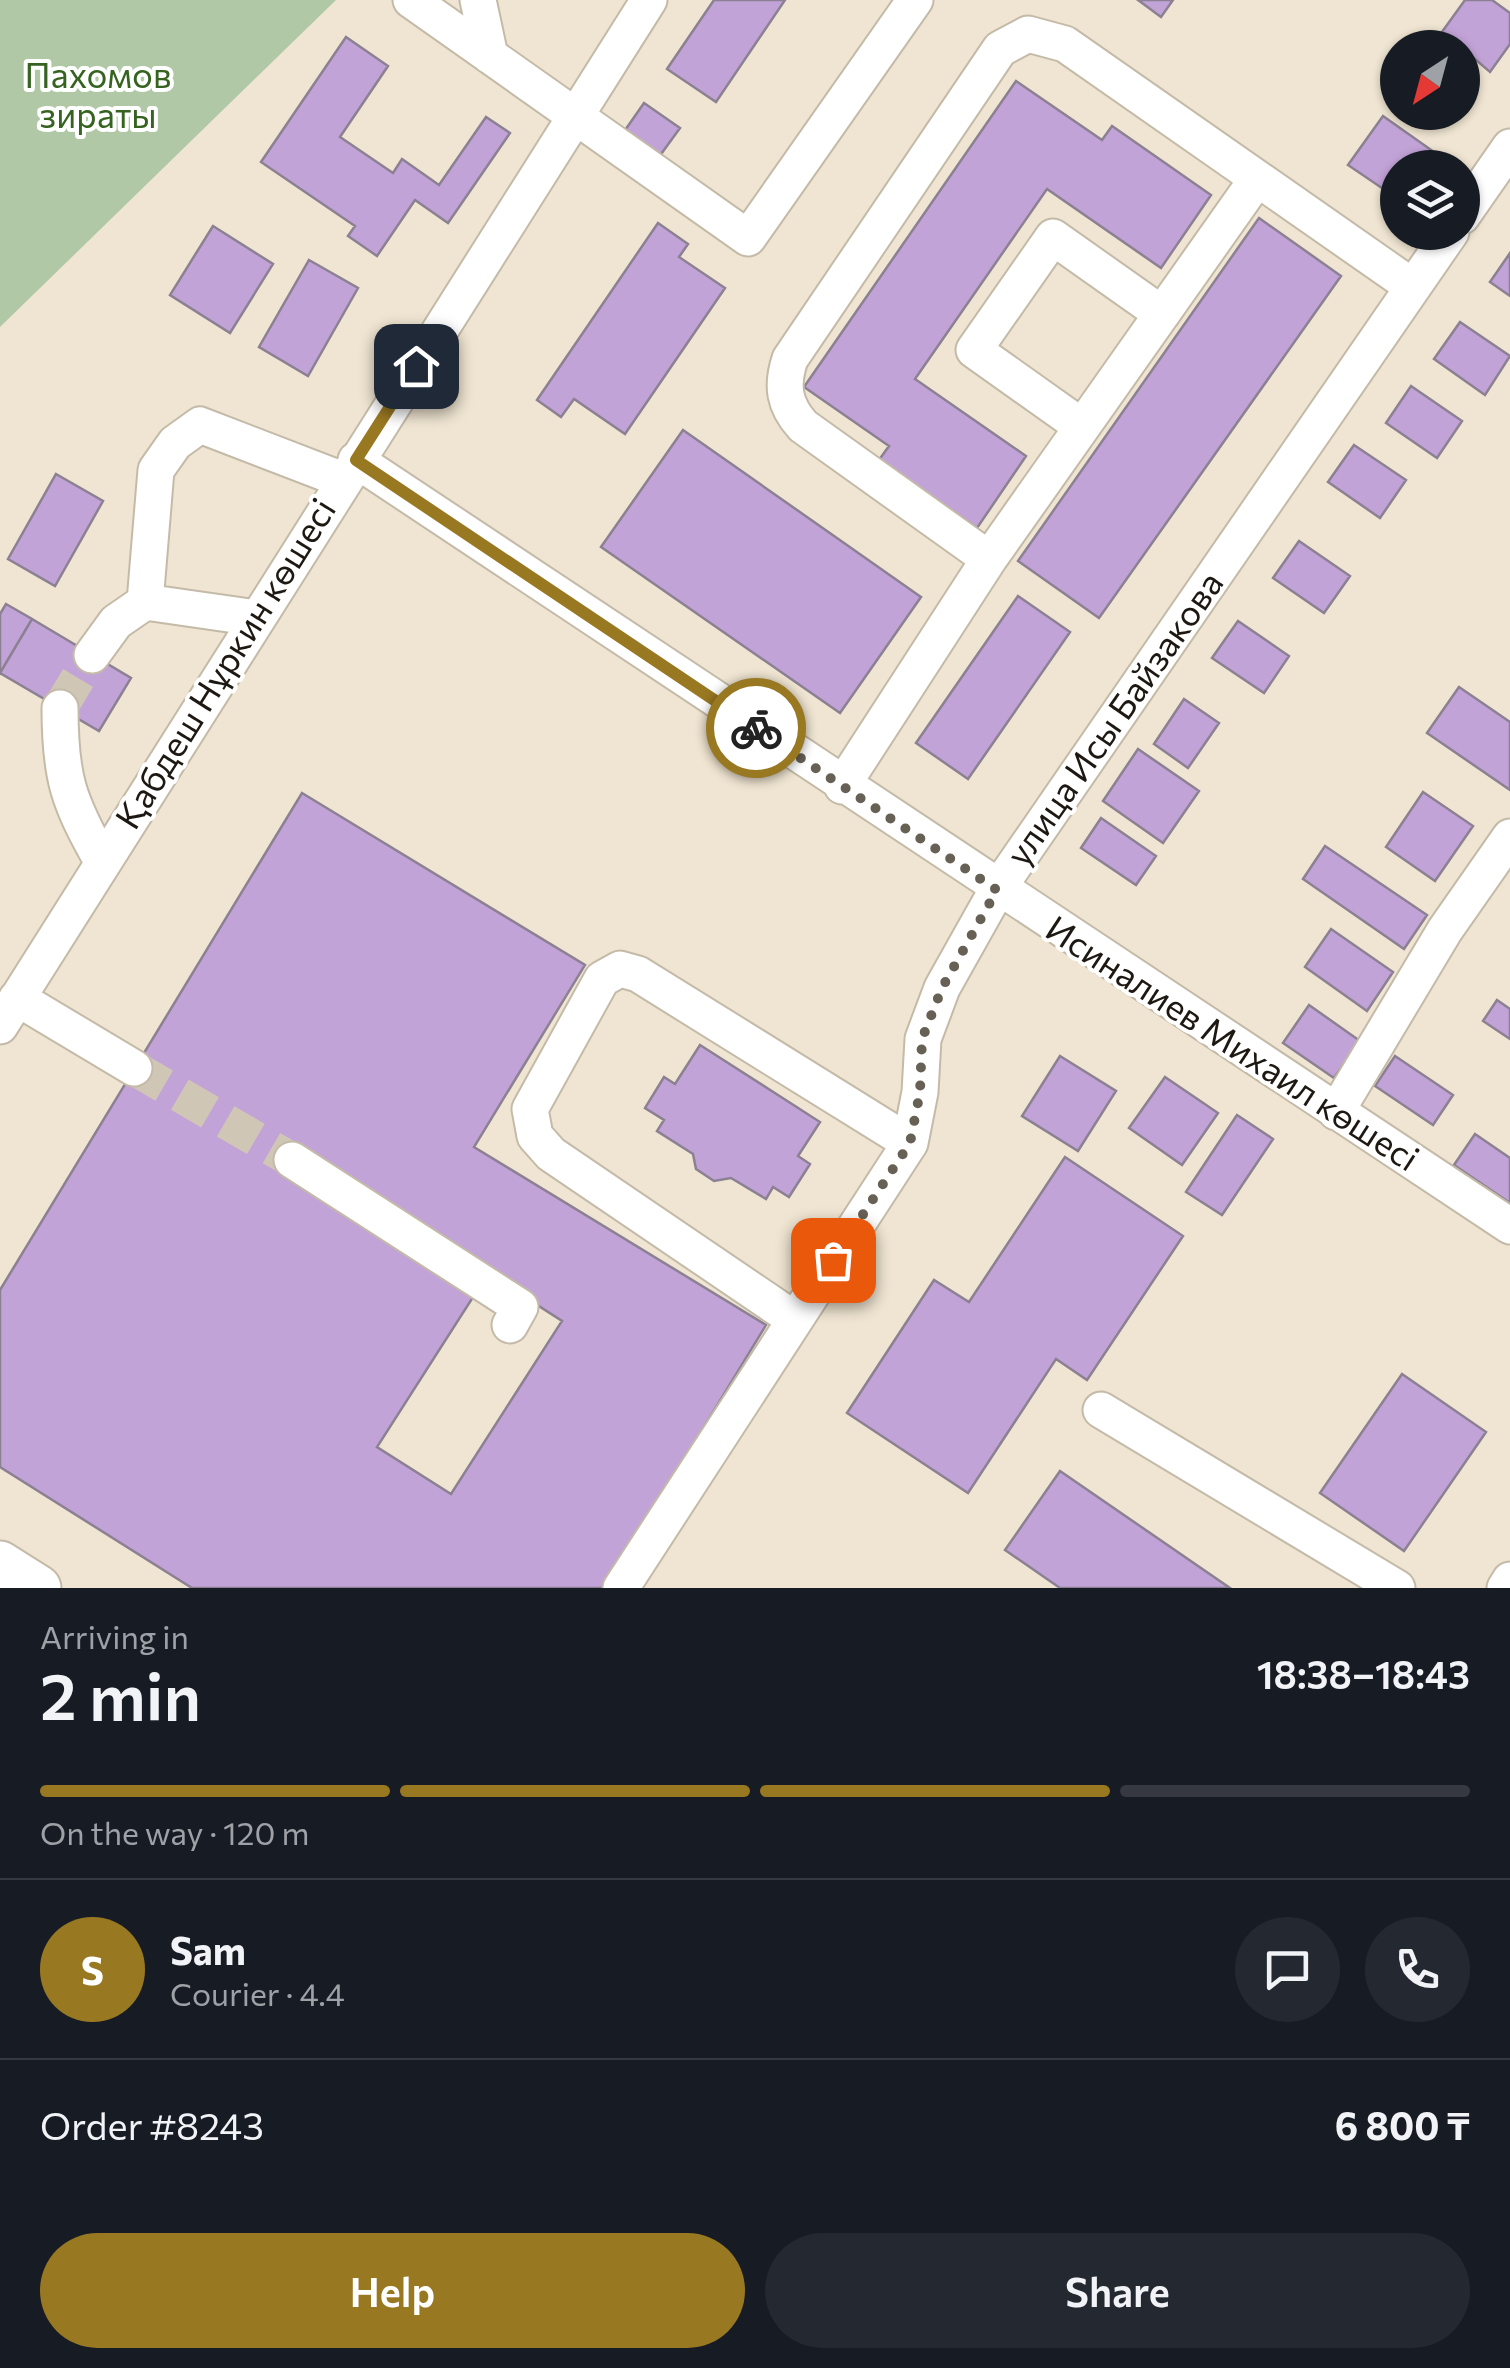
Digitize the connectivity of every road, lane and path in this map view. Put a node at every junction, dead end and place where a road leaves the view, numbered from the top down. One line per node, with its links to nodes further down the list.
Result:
1 (411, 0): 5 (street)
2 (478, 0): 5 (street)
3 (649, 0): 6 (street, Қабдеш Нұркин көшесі)
4 (915, 0): 6 (street)
5 (490, 56): 6 (street)
6 (575, 116): 14 (street, Қабдеш Нұркин көшесі)
7 (1510, 147): 9 (street)
8 (1257, 178): 11 (street); 12 (street); 15 (street)
9 (1480, 190)
10 (1439, 250): 11 (street, улица Исы Байзакова)
11 (1413, 288): 23 (street, улица Исы Байзакова)
12 (1162, 314): 13 (street); 13 (street)
13 (1081, 426): 15 (street)
14 (349, 470): 16 (street, Исиналиев Михаил көшесі); 17 (street, Қабдеш Нұркин көшесі); 20 (street, Исиналиев Михаил көшесі)
15 (989, 559): 20 (street)
16 (146, 602): 17 (street); 18 (street)
17 (256, 618): 22 (street, Қабдеш Нұркин көшесі)
18 (92, 654)
19 (60, 708): 22 (street)
20 (842, 786): 23 (street, Исиналиев Михаил көшесі)
21 (1510, 837): 26 (street)
22 (102, 861): 24 (street, Қабдеш Нұркин көшесі)
23 (997, 890): 26 (street, Исиналиев Михаил көшесі); 27 (street, улица Исы Байзакова)
24 (7, 1010): 25 (street)
25 (134, 1068)
26 (1336, 1112): 29 (street, Исиналиев Михаил көшесі)
27 (910, 1143): 30 (street, улица Исы Байзакова); 30 (street)
28 (292, 1160): 31 (street)
29 (1510, 1226)
30 (794, 1319): 36 (street, улица Исы Байзакова)
31 (510, 1324)
32 (1101, 1410): 37 (street)
33 (0, 1564): 35 (main road)
34 (1510, 1580): 38 (street)
35 (38, 1588)
36 (622, 1588)
37 (1397, 1588)
38 (1505, 1588)

